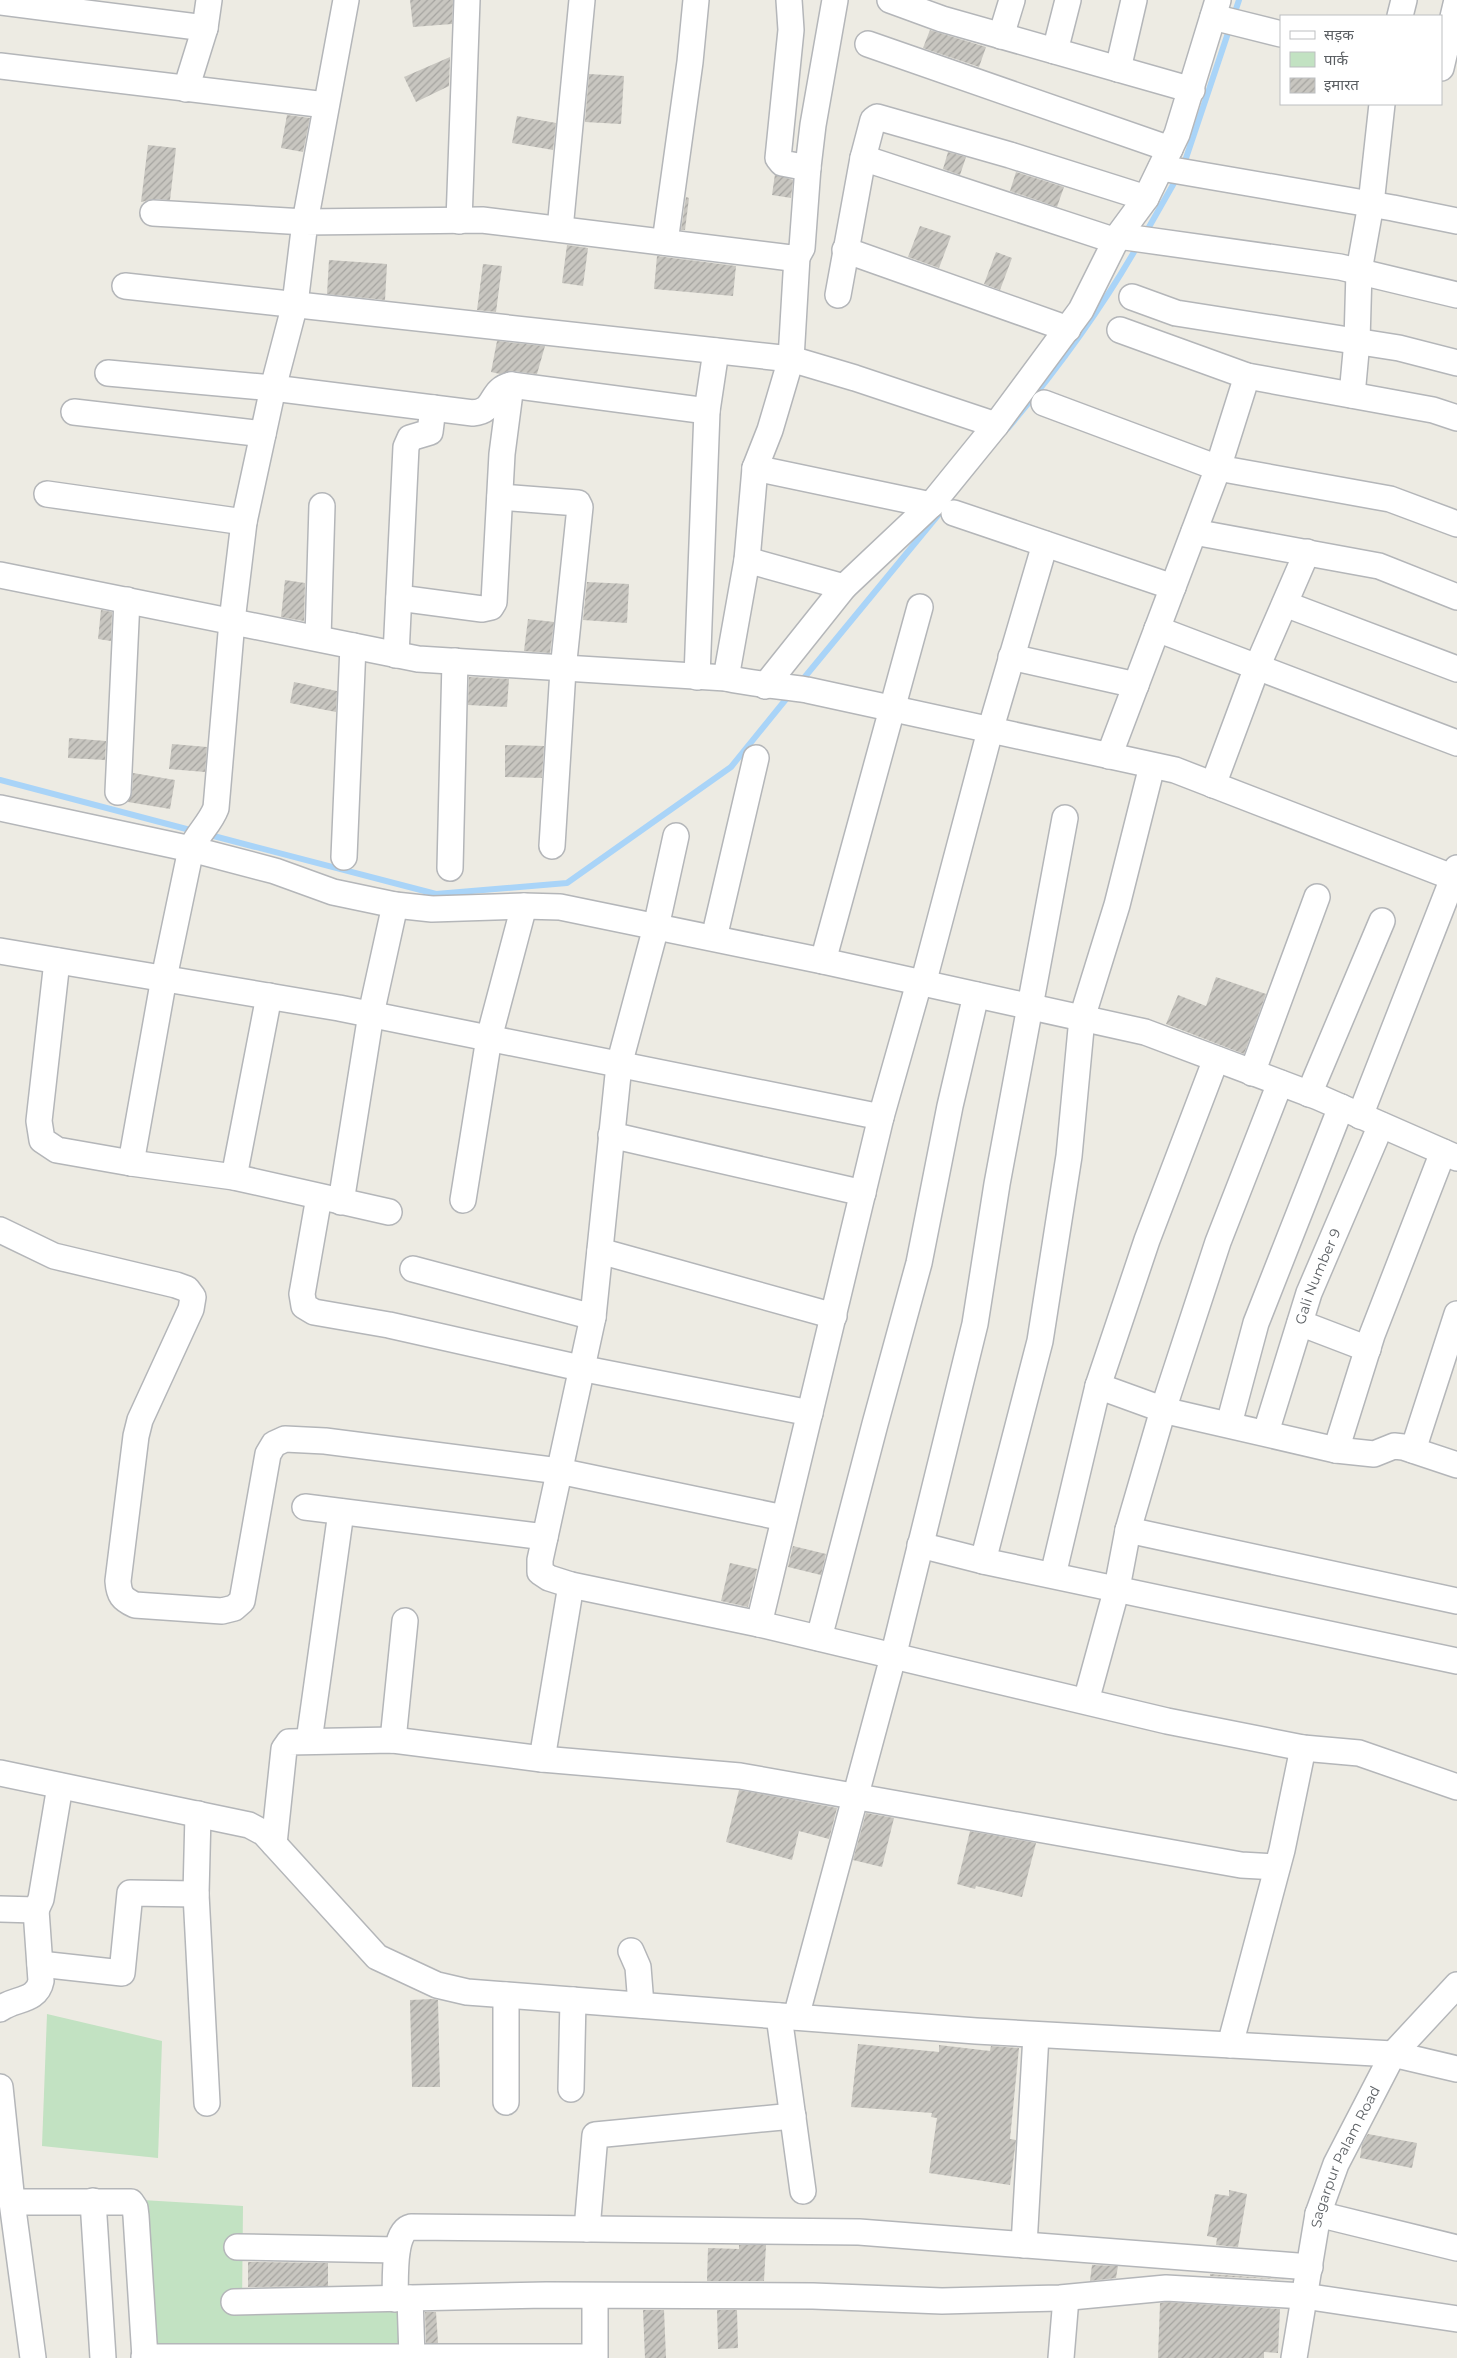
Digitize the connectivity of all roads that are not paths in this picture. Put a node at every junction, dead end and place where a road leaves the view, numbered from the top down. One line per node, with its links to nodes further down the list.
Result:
1 (209, 0): 18 (street)
2 (346, 0): 30 (street)
3 (467, 0): 38 (street)
4 (582, 0): 41 (street)
5 (696, 0): 43 (street)
6 (789, 0): 34 (street)
7 (835, 0): 34 (street)
8 (890, 0): 15 (street)
9 (1012, 0): 20 (street)
10 (1068, 0): 22 (street)
11 (1134, 0): 25 (street)
12 (1404, 0): 17 (street)
13 (1457, 0): 23 (street)
14 (0, 2): 18 (street)
15 (944, 9): 20 (street)
16 (1223, 15): 19 (street); 29 (street)
17 (1400, 15)
18 (205, 28): 28 (street)
19 (1280, 34)
20 (1001, 36): 22 (street)
21 (868, 44): 33 (street)
22 (1055, 52): 25 (street)
23 (1442, 65)
24 (0, 66): 28 (street)
25 (1118, 69): 29 (street)
26 (1442, 69): 27 (street)
27 (1457, 74)
28 (186, 89): 30 (street)
29 (1192, 90): 33 (street)
30 (326, 105): 40 (street)
31 (1382, 105): 36 (street)
32 (863, 158): 35 (street); 42 (street); 44 (street)
33 (1172, 164): 35 (street); 36 (street)
34 (808, 168): 45 (street)
35 (1146, 198): 42 (street)
36 (1371, 204): 39 (street); 46 (street)
37 (153, 213): 40 (street)
38 (459, 221): 40 (street); 41 (street)
39 (1457, 221)
40 (305, 222): 51 (street)
41 (560, 229): 43 (street)
42 (1119, 238): 46 (street); 52 (street)
43 (666, 242): 45 (street)
44 (845, 250): 48 (street); 52 (street)
45 (797, 257): 56 (street)
46 (1359, 271): 49 (street); 54 (street)
47 (125, 286): 51 (street)
48 (838, 294)
49 (1457, 295)
50 (1132, 297): 54 (street)
51 (294, 304): 55 (street); 61 (street)
52 (1068, 329): 68 (street)
53 (1120, 330): 59 (street)
54 (1357, 341): 57 (street); 62 (street)
55 (716, 351): 56 (street); 65 (street)
56 (791, 359): 68 (street); 70 (street)
57 (1457, 363)
58 (108, 373): 61 (street)
59 (1247, 376): 62 (street); 71 (street)
60 (511, 385): 64 (street); 65 (street); 73 (street)
61 (273, 388): 64 (street); 69 (street)
62 (1352, 395): 67 (street)
63 (1044, 403): 71 (street)
64 (433, 408): 86 (street)
65 (706, 411): 100 (street)
66 (74, 412): 69 (street)
67 (1457, 418)
68 (996, 424): 75 (street)
69 (263, 434): 76 (street)
70 (755, 468): 75 (street); 81 (street)
71 (1218, 468): 77 (street); 78 (street)
72 (47, 494): 76 (street)
73 (500, 497): 86 (street); 99 (street)
74 (322, 506): 92 (street)
75 (943, 509): 79 (street); 83 (street)
76 (244, 522): 90 (street)
77 (1457, 524)
78 (1194, 532): 80 (street); 84 (street)
79 (1045, 544): 84 (street); 95 (street)
80 (1307, 552): 85 (street); 88 (street)
81 (747, 560): 83 (street); 101 (street)
82 (0, 575): 87 (street)
83 (844, 587): 103 (street)
84 (1173, 587): 91 (street)
85 (1457, 597)
86 (399, 598): 94 (street)
87 (127, 600): 90 (street); 111 (street)
88 (1285, 604): 97 (street); 98 (street)
89 (920, 607): 104 (street)
90 (232, 620): 92 (street); 115 (street)
91 (1157, 629): 97 (street); 102 (street)
92 (318, 638): 93 (street)
93 (353, 646): 94 (street); 117 (street)
94 (396, 654): 96 (street)
95 (1011, 657): 102 (street); 105 (street)
96 (455, 662): 99 (street); 118 (street)
97 (1257, 667): 106 (street); 110 (street)
98 (1457, 669)
99 (563, 670): 100 (street); 116 (street)
100 (697, 677): 101 (street)
101 (726, 678): 103 (street)
102 (1136, 685): 107 (street)
103 (772, 686): 104 (street)
104 (890, 709): 105 (street); 128 (street)
105 (990, 731): 107 (street); 130 (street)
106 (1457, 743)
107 (1109, 756): 109 (street)
108 (756, 758): 125 (street)
109 (1152, 766): 110 (street); 135 (street)
110 (1213, 785): 119 (street)
111 (118, 792)
112 (0, 808): 115 (street)
113 (1065, 818): 133 (street)
114 (676, 836): 124 (street)
115 (194, 843): 121 (street); 129 (street)
116 (552, 846)
117 (344, 857)
118 (450, 868)
119 (1456, 875): 142 (street)
120 (1317, 897): 139 (street)
121 (395, 906): 122 (street); 134 (street)
122 (524, 906): 124 (street); 136 (street)
123 (1382, 921): 141 (street)
124 (656, 927): 125 (street); 138 (street)
125 (714, 938): 128 (street)
126 (0, 951): 127 (street)
127 (57, 961): 129 (street); 146 (street)
128 (823, 961): 130 (street)
129 (164, 978): 132 (street); 146 (street)
130 (923, 984): 131 (street); 143 (street)
131 (976, 995): 133 (street); 183 (street)
132 (269, 996): 134 (street); 147 (street)
133 (1029, 1007): 135 (street); 175 (street)
134 (371, 1014): 136 (street); 149 (street)
135 (1082, 1018): 137 (street); 176 (street)
136 (489, 1038): 138 (street); 150 (street)
137 (1216, 1059): 139 (street); 161 (street)
138 (619, 1065): 143 (street); 144 (street)
139 (1252, 1073): 140 (street)
140 (1280, 1083): 141 (street); 162 (street)
141 (1309, 1094): 142 (street)
142 (1361, 1116): 145 (street); 158 (street, Gali Number 9); 164 (street)
143 (881, 1117): 148 (street)
144 (611, 1135): 148 (street); 153 (street)
145 (1453, 1154): 159 (street)
146 (131, 1163): 147 (street)
147 (234, 1178): 149 (street)
148 (863, 1193): 156 (street)
149 (330, 1200): 151 (street); 160 (street)
150 (463, 1200)
151 (389, 1212)
152 (0, 1230): 169 (street)
153 (600, 1251): 156 (street); 157 (street)
154 (413, 1269): 157 (street)
155 (1457, 1314): 167 (street)
156 (834, 1316): 163 (street)
157 (593, 1317): 160 (street)
158 (1300, 1323): 159 (street); 165 (street, Gali Number 9)
159 (1368, 1349): 166 (street)
160 (580, 1368): 163 (street); 169 (street)
161 (1098, 1386): 162 (street); 177 (street)
162 (1164, 1410): 164 (street); 173 (street)
163 (810, 1413): 172 (street)
164 (1228, 1424): 165 (street)
165 (1266, 1432): 166 (street)
166 (1336, 1450): 167 (street)
167 (1413, 1450): 168 (street)
168 (1457, 1465)
169 (558, 1471): 172 (street); 174 (street)
170 (305, 1507): 171 (street)
171 (340, 1512): 174 (street); 187 (street)
172 (784, 1518): 182 (street)
173 (1128, 1530): 179 (street); 180 (street)
174 (545, 1537): 178 (street)
175 (920, 1545): 176 (street); 184 (street)
176 (983, 1561): 177 (street)
177 (1053, 1575): 179 (street)
178 (571, 1585): 182 (street); 190 (street)
179 (1117, 1588): 185 (street); 186 (street)
180 (1456, 1597)
181 (405, 1621): 188 (street)
182 (759, 1624): 183 (street)
183 (819, 1638): 184 (street)
184 (893, 1658): 186 (street); 194 (street)
185 (1457, 1661)
186 (1086, 1701): 189 (street)
187 (309, 1740): 188 (street); 196 (street)
188 (393, 1740): 190 (street)
189 (1303, 1748): 193 (street); 197 (street)
190 (542, 1759): 194 (street)
191 (0, 1773): 192 (street)
192 (60, 1786): 195 (street); 200 (street)
193 (1457, 1787)
194 (856, 1796): 197 (street); 208 (street)
195 (198, 1814): 196 (street); 198 (street)
196 (274, 1844): 204 (street)
197 (1277, 1867): 210 (street)
198 (196, 1894): 202 (street); 216 (street)
199 (0, 1909): 200 (street)
200 (36, 1910): 202 (street)
201 (631, 1951): 206 (street)
202 (40, 1964): 207 (street)
203 (1457, 1985): 211 (street, Sagarpur Palam Road)
204 (506, 1995): 205 (street); 215 (street)
205 (573, 2000): 206 (street); 214 (street)
206 (641, 2005): 208 (street)
207 (0, 2009)
208 (788, 2016): 209 (street); 217 (street)
209 (1036, 2034): 210 (street); 223 (street)
210 (1230, 2045): 211 (street)
211 (1393, 2054): 212 (street); 221 (street, Sagarpur Palam Road)
212 (1457, 2069)
213 (0, 2087): 220 (street)
214 (571, 2089)
215 (506, 2102)
216 (207, 2103)
217 (793, 2116): 218 (street); 222 (street)
218 (803, 2191)
219 (93, 2201): 220 (street); 234 (street); 237 (street)
220 (12, 2202): 236 (street)
221 (1318, 2214): 225 (street); 227 (street, Sagarpur Palam Road)
222 (587, 2229): 223 (street); 226 (street)
223 (1024, 2245): 227 (street)
224 (237, 2247): 226 (street)
225 (1457, 2248)
226 (397, 2250): 231 (street)
227 (1310, 2266): 229 (street, Sagarpur Palam Road)
228 (595, 2296): 230 (street); 231 (street); 235 (street)
229 (1304, 2296): 230 (street); 233 (street); 239 (street, Sagarpur Palam Road)
230 (1066, 2298): 238 (street)
231 (403, 2299): 232 (street); 235 (street)
232 (234, 2302)
233 (1457, 2319)
234 (144, 2357): 235 (street)
235 (412, 2357)
236 (33, 2358)
237 (103, 2358)
238 (1061, 2358)
239 (1294, 2358)

